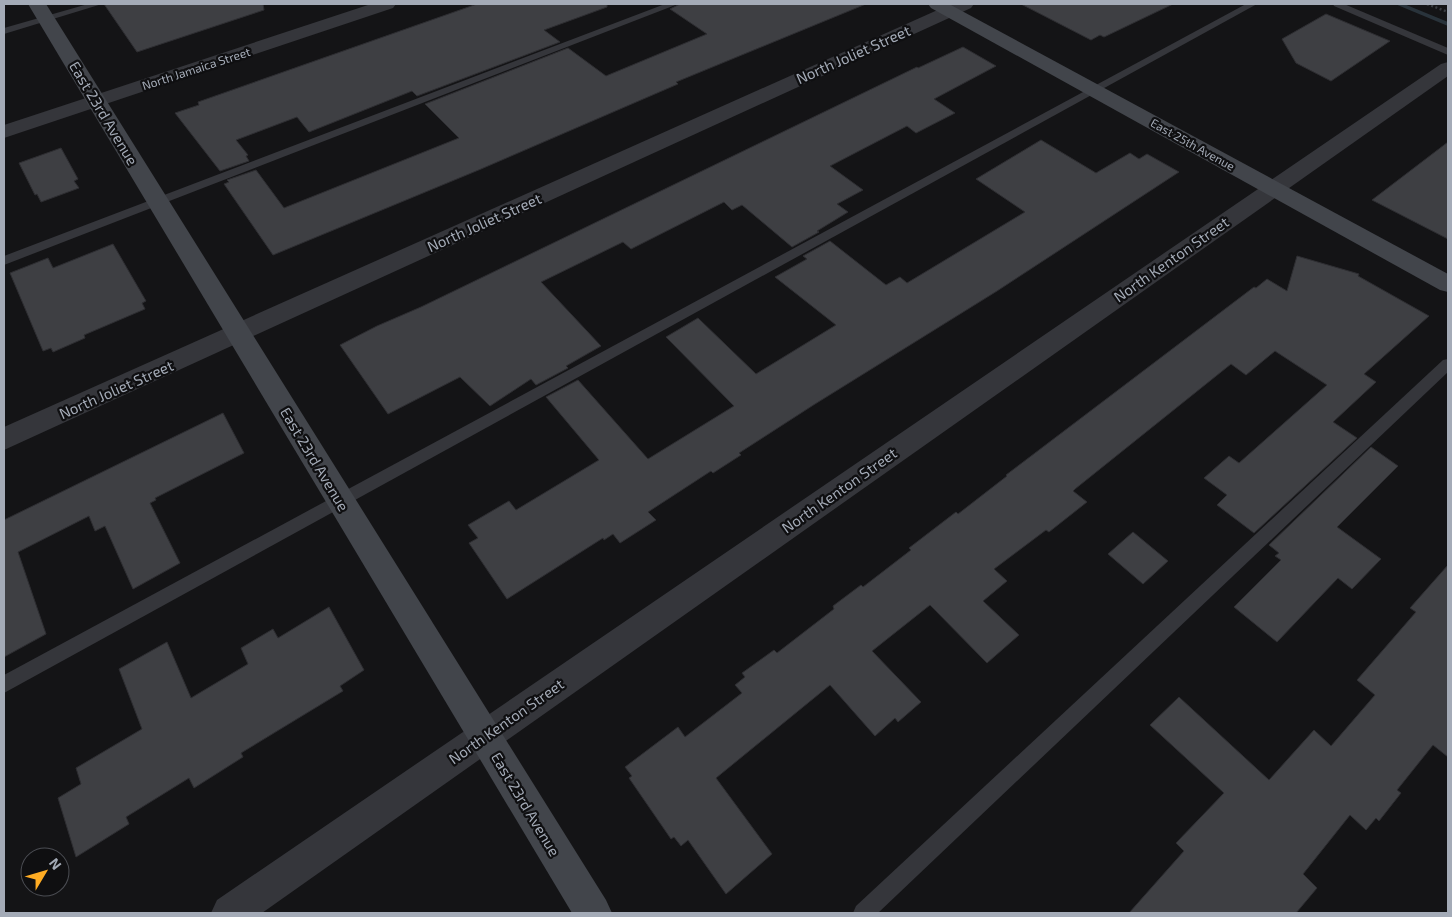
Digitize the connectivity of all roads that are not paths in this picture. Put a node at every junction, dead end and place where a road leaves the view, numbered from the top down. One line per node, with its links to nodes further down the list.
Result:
1 (97, 4): 7 (lane)
2 (388, 4): 12 (street, North Jamaica Street)
3 (673, 4): 15 (lane)
4 (1252, 4): 11 (lane)
5 (1337, 4): 9 (lane)
6 (951, 6): 11 (street, East 25th Avenue); 18 (street, North Joliet Street)
7 (41, 11): 8 (lane); 12 (street, East 23rd Avenue)
8 (4, 32)
9 (1448, 52)
10 (1448, 68): 14 (street, North Kenton Street)
11 (1094, 90): 14 (street, East 25th Avenue); 21 (lane)
12 (96, 101): 13 (street, North Jamaica Street); 15 (street, East 23rd Avenue)
13 (4, 132)
14 (1273, 188): 17 (street, East 25th Avenue); 23 (street, North Kenton Street)
15 (158, 202): 16 (lane); 18 (street, East 23rd Avenue)
16 (4, 261)
17 (1448, 284)
18 (238, 333): 20 (street, North Joliet Street); 21 (street, East 23rd Avenue)
19 (1448, 364): 26 (lane)
20 (4, 439)
21 (340, 500): 22 (lane); 23 (street, East 23rd Avenue)
22 (4, 684)
23 (484, 736): 24 (street, North Kenton Street); 25 (street, East 23rd Avenue)
24 (230, 913)
25 (593, 913)
26 (863, 913)

